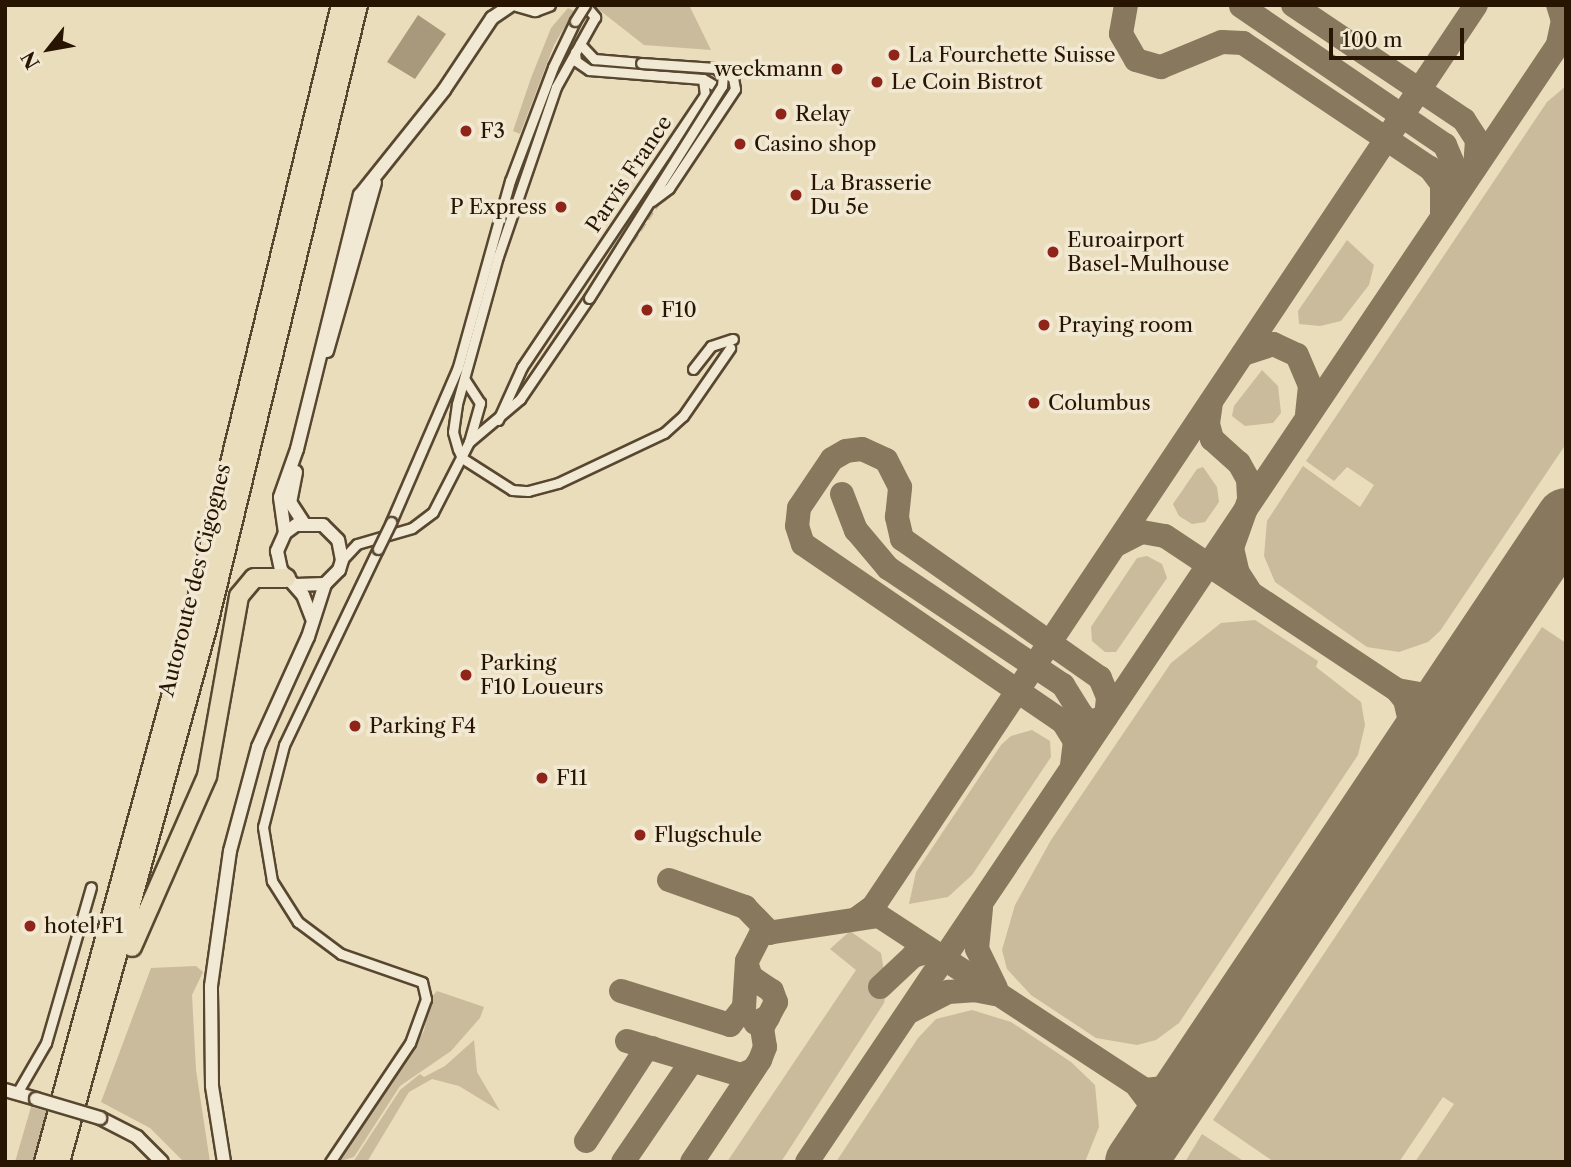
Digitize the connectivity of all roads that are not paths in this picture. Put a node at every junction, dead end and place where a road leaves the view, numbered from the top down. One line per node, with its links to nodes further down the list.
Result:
1 (327, 5): 13 (highway)
2 (341, 5): 13 (highway, Autoroute des Cigognes)
3 (358, 5): 33 (highway, Autoroute des Cigognes)
4 (491, 5): 9 (street)
5 (511, 5): 9 (street)
6 (517, 5): 7 (street)
7 (549, 5)
8 (585, 5): 10 (street); 39 (street, bridge)
9 (479, 35): 14 (street)
10 (577, 48): 11 (street); 20 (street); 22 (street, bridge)
11 (703, 79): 12 (street); 18 (street, Parvis France)
12 (717, 87)
13 (307, 135): 35 (highway, Autoroute des Cigognes)
14 (390, 156): 15 (street); 16 (street)
15 (345, 247): 16 (street); 21 (street)
16 (352, 267): 21 (street)
17 (588, 286): 18 (street)
18 (574, 288): 22 (street, Parvis France)
19 (693, 369): 25 (street)
20 (466, 380): 23 (street); 25 (street)
21 (313, 383): 24 (street)
22 (498, 420): 23 (street)
23 (469, 442): 25 (street)
24 (297, 449): 26 (street); 27 (street)
25 (462, 458): 28 (street)
26 (303, 522): 27 (street); 28 (street)
27 (285, 533): 29 (street)
28 (342, 560): 30 (street)
29 (291, 582): 30 (street); 31 (street); 33 (highway)
30 (326, 584): 31 (street)
31 (312, 618): 38 (street)
32 (91, 887): 34 (street)
33 (108, 998): 36 (highway, Autoroute des Cigognes)
34 (11, 1092): 37 (street, bridge)
35 (44, 1162)
36 (60, 1162)
37 (162, 1162)
38 (224, 1162)
39 (330, 1162)

